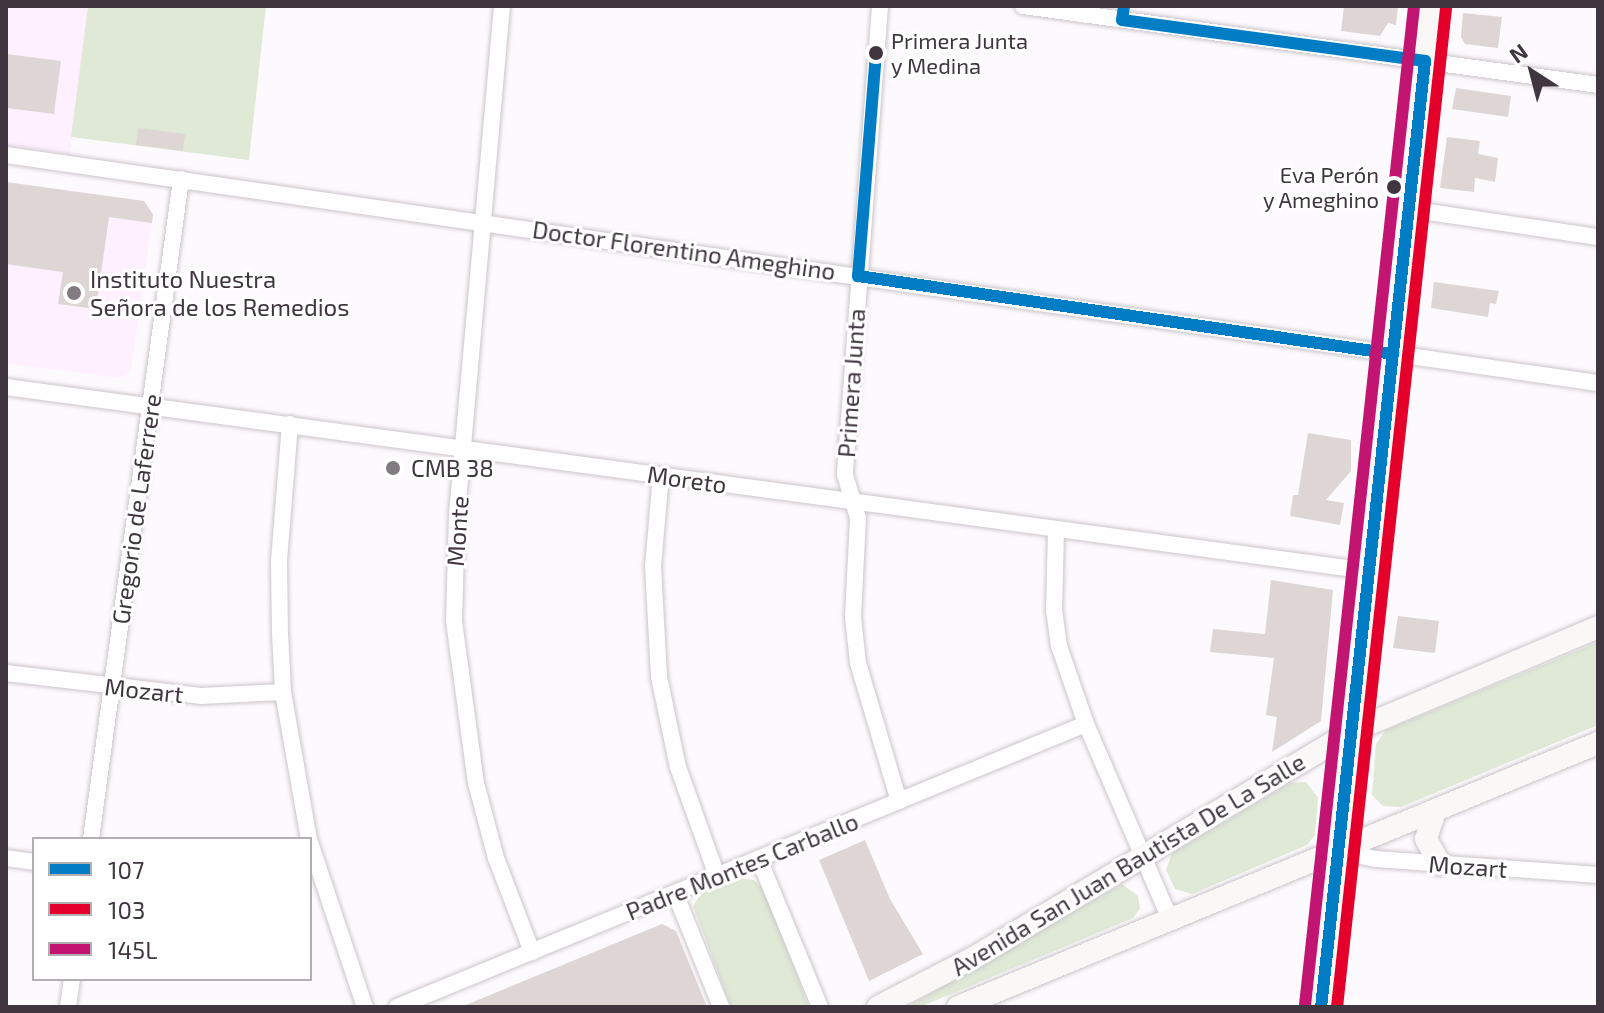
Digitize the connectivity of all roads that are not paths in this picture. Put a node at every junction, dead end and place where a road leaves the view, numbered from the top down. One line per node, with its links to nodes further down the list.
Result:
1 (502, 6): 10 (street, Monte)
2 (880, 6): 12 (street, Primera Junta)
3 (1023, 6): 5 (street)
4 (1430, 6): 5 (street)
5 (1425, 61): 6 (street); 9 (street)
6 (1598, 85)
7 (6, 155): 8 (street, Doctor Florentino Ameghino)
8 (181, 179): 10 (street, Doctor Florentino Ameghino); 16 (street, Gregorio de Laferrere)
9 (1408, 209): 11 (street); 13 (street)
10 (485, 221): 12 (street, Doctor Florentino Ameghino); 18 (street, Monte)
11 (1598, 237)
12 (858, 276): 13 (street, Doctor Florentino Ameghino); 20 (street, Primera Junta)
13 (1393, 354): 14 (street, Doctor Florentino Ameghino); 22 (street)
14 (1598, 383)
15 (6, 387): 16 (street, Moreto)
16 (149, 406): 17 (street, Moreto); 25 (street, Gregorio de Laferrere)
17 (290, 424): 18 (street, Moreto); 26 (street)
18 (465, 449): 19 (street, Moreto); 45 (street, Monte)
19 (661, 475): 20 (street, Moreto); 42 (street)
20 (853, 500): 21 (street, Moreto); 30 (street, Primera Junta)
21 (1056, 530): 22 (street, Moreto); 27 (street)
22 (1369, 571): 28 (street)
23 (1598, 627): 28 (street, Avenida San Juan Bautista De La Salle)
24 (6, 673): 25 (street, Mozart)
25 (112, 687): 26 (street, Mozart); 32 (street, Gregorio de Laferrere)
26 (283, 692): 33 (street)
27 (1086, 724): 30 (street, Padre Montes Carballo); 36 (street)
28 (1352, 731): 35 (street); 36 (street, Avenida San Juan Bautista De La Salle)
29 (1598, 743): 31 (street, Avenida San Juan Bautista De La Salle)
30 (899, 801): 38 (street, Padre Montes Carballo)
31 (1435, 811): 35 (street, Avenida San Juan Bautista De La Salle); 40 (street)
32 (91, 837)
33 (309, 837)
34 (312, 847): 48 (street)
35 (1338, 851): 40 (street, Mozart); 44 (street, Avenida San Juan Bautista De La Salle); 54 (street)
36 (1143, 857): 44 (street); 52 (street, Avenida San Juan Bautista De La Salle)
37 (6, 858): 39 (street)
38 (759, 859): 42 (street, Padre Montes Carballo); 51 (street)
39 (32, 862)
40 (1440, 864): 41 (street, Mozart)
41 (1598, 875)
42 (717, 876): 43 (street, Padre Montes Carballo)
43 (675, 893): 45 (street, Padre Montes Carballo); 50 (street)
44 (1169, 917): 53 (street, Avenida San Juan Bautista De La Salle)
45 (532, 952): 49 (street, Padre Montes Carballo)
46 (72, 981): 47 (street)
47 (68, 1007)
48 (365, 1007)
49 (397, 1007)
50 (721, 1007)
51 (820, 1007)
52 (878, 1007)
53 (958, 1007)
54 (1321, 1007)

